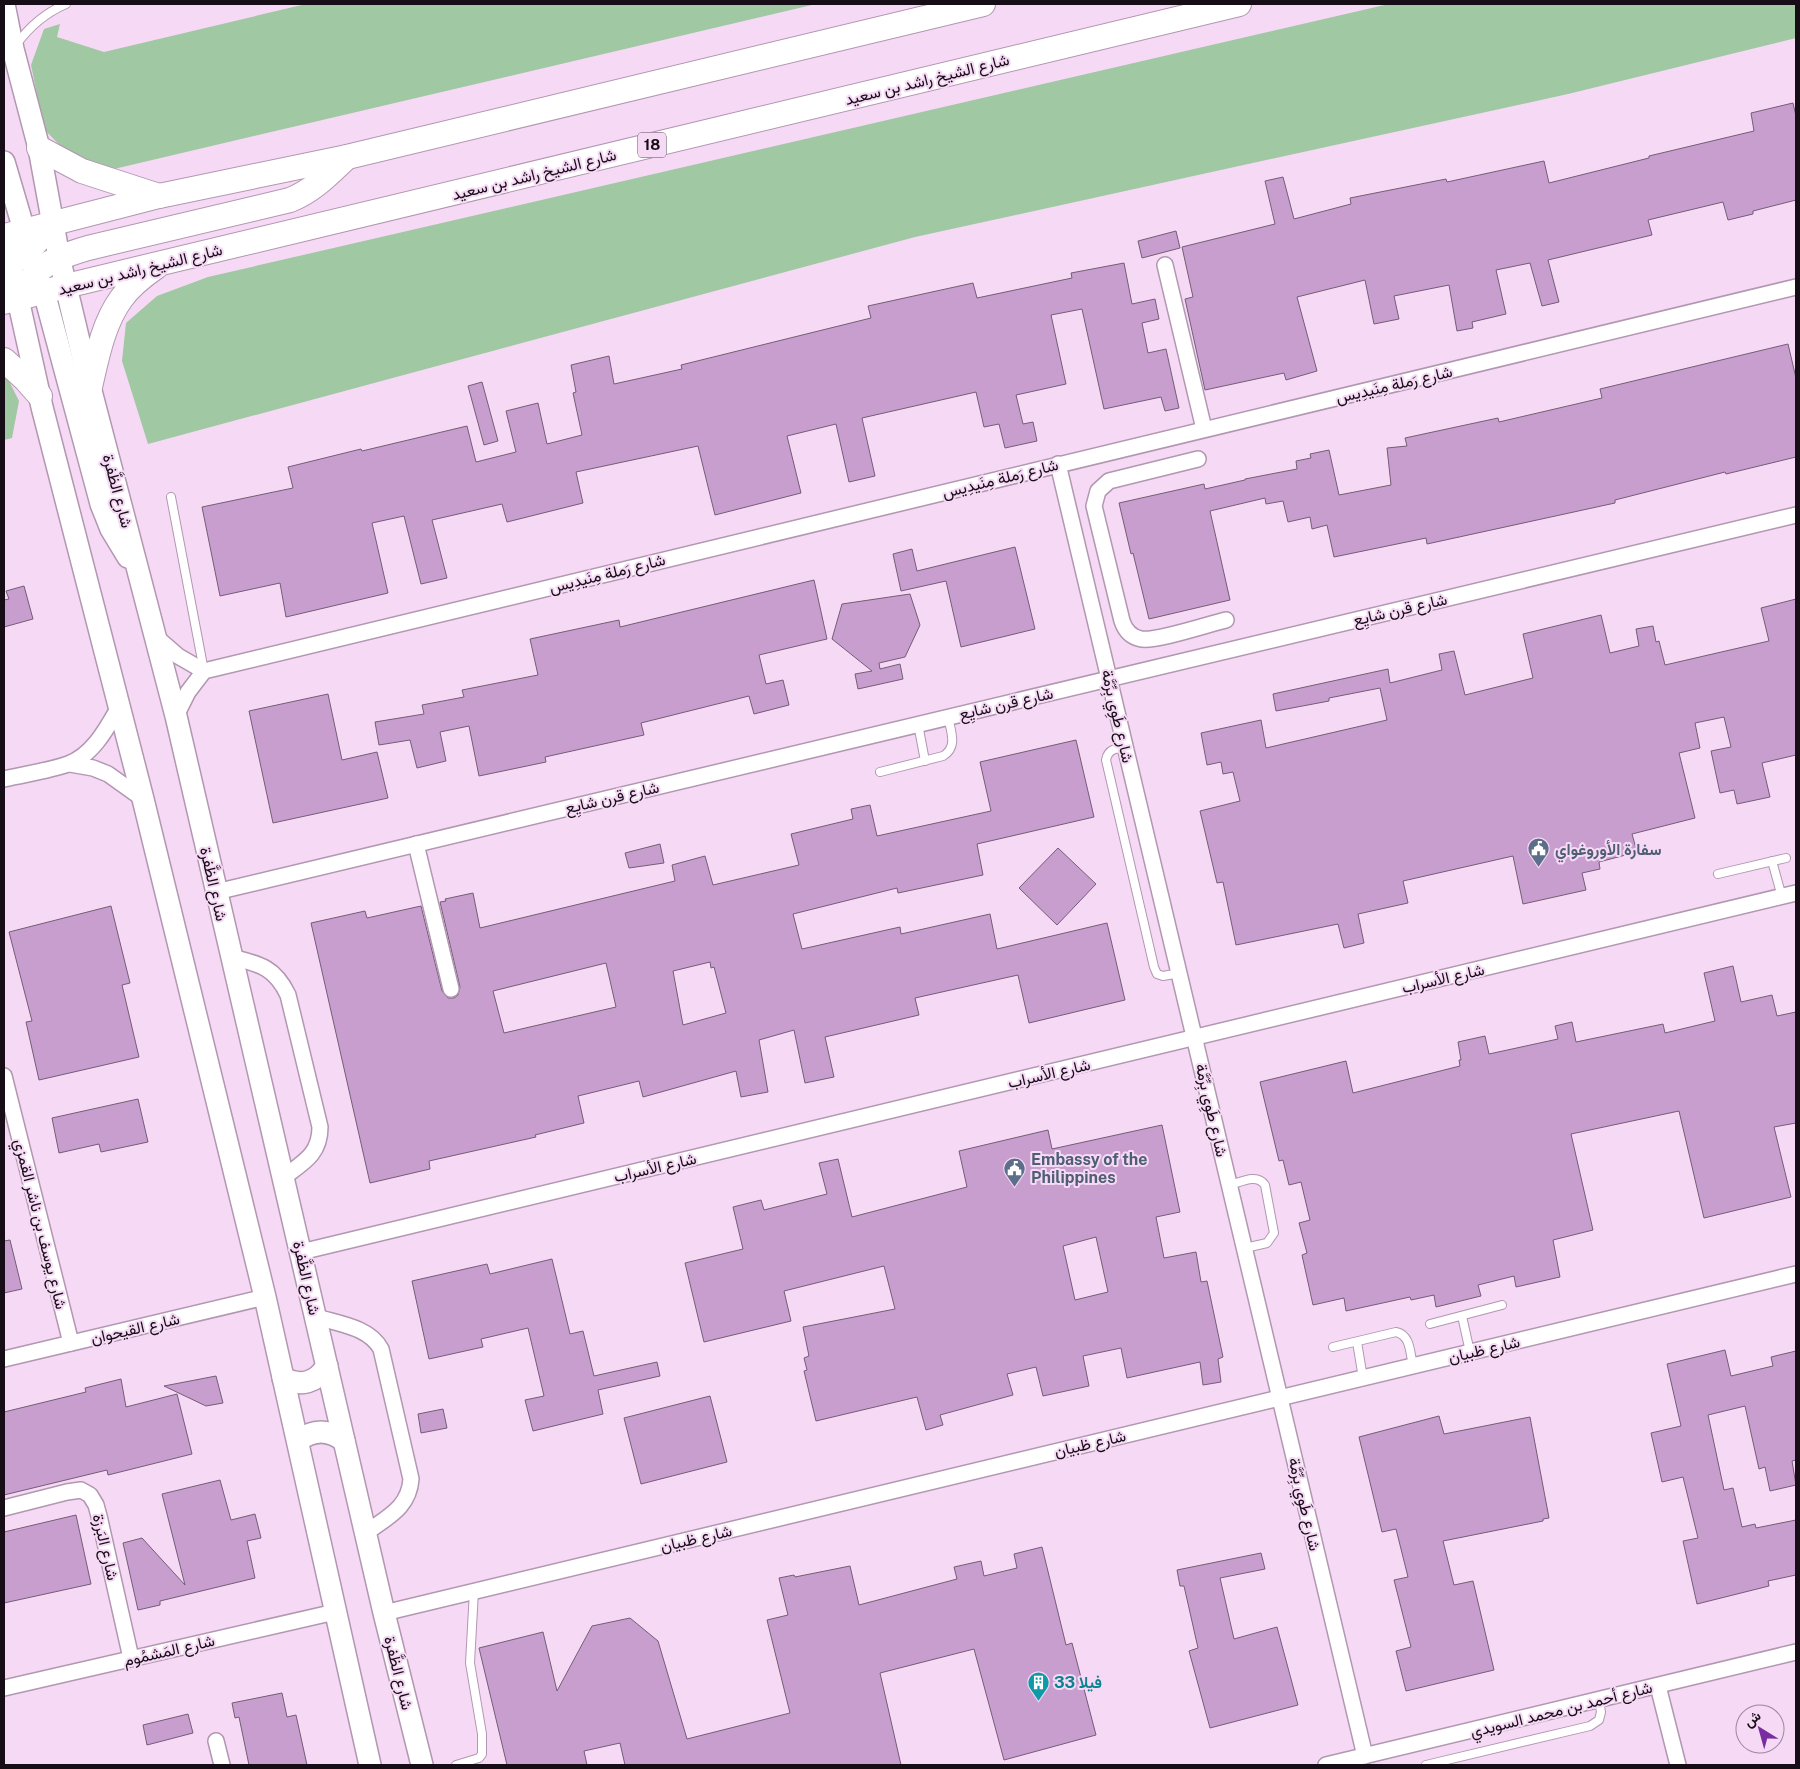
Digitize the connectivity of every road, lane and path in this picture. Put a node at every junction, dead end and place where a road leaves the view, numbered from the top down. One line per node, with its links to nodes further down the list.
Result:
1 (4, 4): 5 (main road, شارع الظَّفرة)
2 (66, 4): 5 (lane)
3 (983, 4): 7 (main road, شارع الشيخ راشد بن سعيد / 18)
4 (1239, 4): 12 (main road, شارع الشيخ راشد بن سعيد / 18)
5 (13, 49): 6 (main road, شارع الظَّفرة)
6 (39, 148): 9 (main road); 10 (main road, شارع الظَّفرة)
7 (348, 157): 9 (main road, شارع الشيخ راشد بن سعيد / 18); 11 (main road)
8 (4, 162): 11 (main road)
9 (159, 196): 10 (main road, شارع الشيخ راشد بن سعيد / 18)
10 (53, 222): 11 (main road, شارع الشيخ راشد بن سعيد / 18); 11 (main road, شارع الظَّفرة)
11 (27, 257): 12 (main road, شارع الشيخ راشد بن سعيد / 18); 15 (main road, شارع الشيخ راشد بن سعيد / 18); 15 (main road, شارع الظَّفرة); 17 (main road, شارع الظَّفرة); 26 (main road)
12 (160, 264): 17 (main road)
13 (1165, 265): 19 (street)
14 (1796, 287): 19 (street, شارع رَملة مِنَيدِيس)
15 (10, 301): 18 (main road, شارع الظَّفرة)
16 (4, 360): 18 (main road)
17 (90, 386): 26 (main road, شارع الظَّفرة)
18 (40, 396): 31 (main road, شارع الظَّفرة)
19 (1204, 429): 21 (street, شارع رَملة مِنَيدِيس)
20 (1198, 459): 24 (street)
21 (1058, 464): 25 (street, شارع طَوِي بِرِّمَّة); 29 (street, شارع رَملة مِنَيدِيس)
22 (171, 497): 29 (lane)
23 (1796, 515): 30 (street, شارع قرن شايِع)
24 (1108, 562): 25 (street); 27 (street)
25 (1083, 569): 30 (street, شارع طَوِي بِرِّمَّة)
26 (139, 573): 28 (main road, شارع الظَّفرة)
27 (1226, 620)
28 (155, 636): 29 (street); 32 (main road, شارع الظَّفرة)
29 (204, 671): 32 (street)
30 (1110, 679): 33 (street, شارع قرن شايِع); 35 (street, شارع طَوِي بِرِّمَّة)
31 (119, 707): 37 (street); 40 (main road, شارع الظَّفرة)
32 (176, 716): 45 (main road, شارع الظَّفرة)
33 (948, 717): 34 (street, شارع قرن شايِع); 36 (lane)
34 (918, 724): 36 (lane); 41 (street, شارع قرن شايِع)
35 (1126, 748): 48 (street, شارع طَوِي بِرِّمَّة); 48 (lane)
36 (926, 760): 38 (lane)
37 (70, 764): 39 (street); 40 (street)
38 (880, 772)
39 (4, 780)
40 (143, 799): 57 (main road, شارع الظَّفرة)
41 (416, 844): 45 (street, شارع قرن شايِع); 49 (street)
42 (1786, 858): 43 (lane)
43 (1772, 861): 44 (lane); 46 (lane)
44 (1718, 874)
45 (216, 892): 47 (main road, شارع الظَّفرة)
46 (1789, 895): 50 (street, شارع الأسراب)
47 (232, 957): 52 (main road, شارع الظَّفرة); 52 (street)
48 (1180, 973): 50 (street, شارع طَوِي بِرِّمَّة)
49 (451, 990)
50 (1195, 1038): 53 (street, شارع طَوِي بِرِّمَّة); 55 (street, شارع الأسراب)
51 (4, 1076): 63 (street, شارع يوسف بن ناشر القمزي)
52 (284, 1177): 55 (main road, شارع الظَّفرة)
53 (1230, 1185): 54 (street, شارع طَوِي بِرِّمَّة); 54 (lane)
54 (1245, 1248): 71 (street, شارع طَوِي بِرِّمَّة)
55 (302, 1252): 60 (main road, شارع الظَّفرة)
56 (1796, 1274): 65 (street, شارع ظبيان)
57 (266, 1297): 63 (street, شارع القيحوان); 69 (main road, شارع الظَّفرة)
58 (1502, 1305): 59 (lane)
59 (1462, 1316): 61 (lane); 65 (lane)
60 (316, 1317): 67 (main road, شارع الظَّفرة); 75 (street)
61 (1430, 1324)
62 (1357, 1342): 64 (lane); 68 (lane); 70 (lane)
63 (71, 1343): 66 (street, شارع القيحوان)
64 (1334, 1347)
65 (1470, 1352): 68 (street, شارع ظبيان)
66 (4, 1359)
67 (327, 1366): 69 (main road); 73 (main road, شارع الظَّفرة)
68 (1413, 1366): 70 (street, شارع ظبيان)
69 (283, 1378): 72 (main road, شارع الظَّفرة)
70 (1363, 1378): 71 (street, شارع ظبيان)
71 (1280, 1398): 76 (street, شارع ظبيان); 85 (street, شارع طَوِي بِرِّمَّة)
72 (298, 1441): 73 (main road); 77 (main road, شارع الظَّفرة)
73 (344, 1441): 75 (main road, شارع الظَّفرة)
74 (4, 1508): 80 (street, شارع البَرزة)
75 (366, 1533): 78 (main road, شارع الظَّفرة)
76 (474, 1591): 78 (street, شارع ظبيان); 89 (lane)
77 (336, 1612): 80 (street, شارع المَشمُوم); 87 (main road, شارع الظَّفرة)
78 (384, 1613): 88 (main road, شارع الظَّفرة)
79 (1796, 1652): 81 (street, شارع أحمد بن محمد السويدي)
80 (131, 1658): 82 (street, شارع المَشمُوم)
81 (1658, 1686): 83 (street, شارع أحمد بن محمد السويدي); 92 (street)
82 (4, 1688)
83 (1599, 1700): 85 (street, شارع أحمد بن محمد السويدي); 91 (lane)
84 (216, 1741): 86 (street)
85 (1365, 1756): 90 (street, شارع أحمد بن محمد السويدي)
86 (222, 1765)
87 (370, 1765)
88 (422, 1765)
89 (456, 1765)
90 (1326, 1765)
91 (1426, 1765)
92 (1678, 1765)

